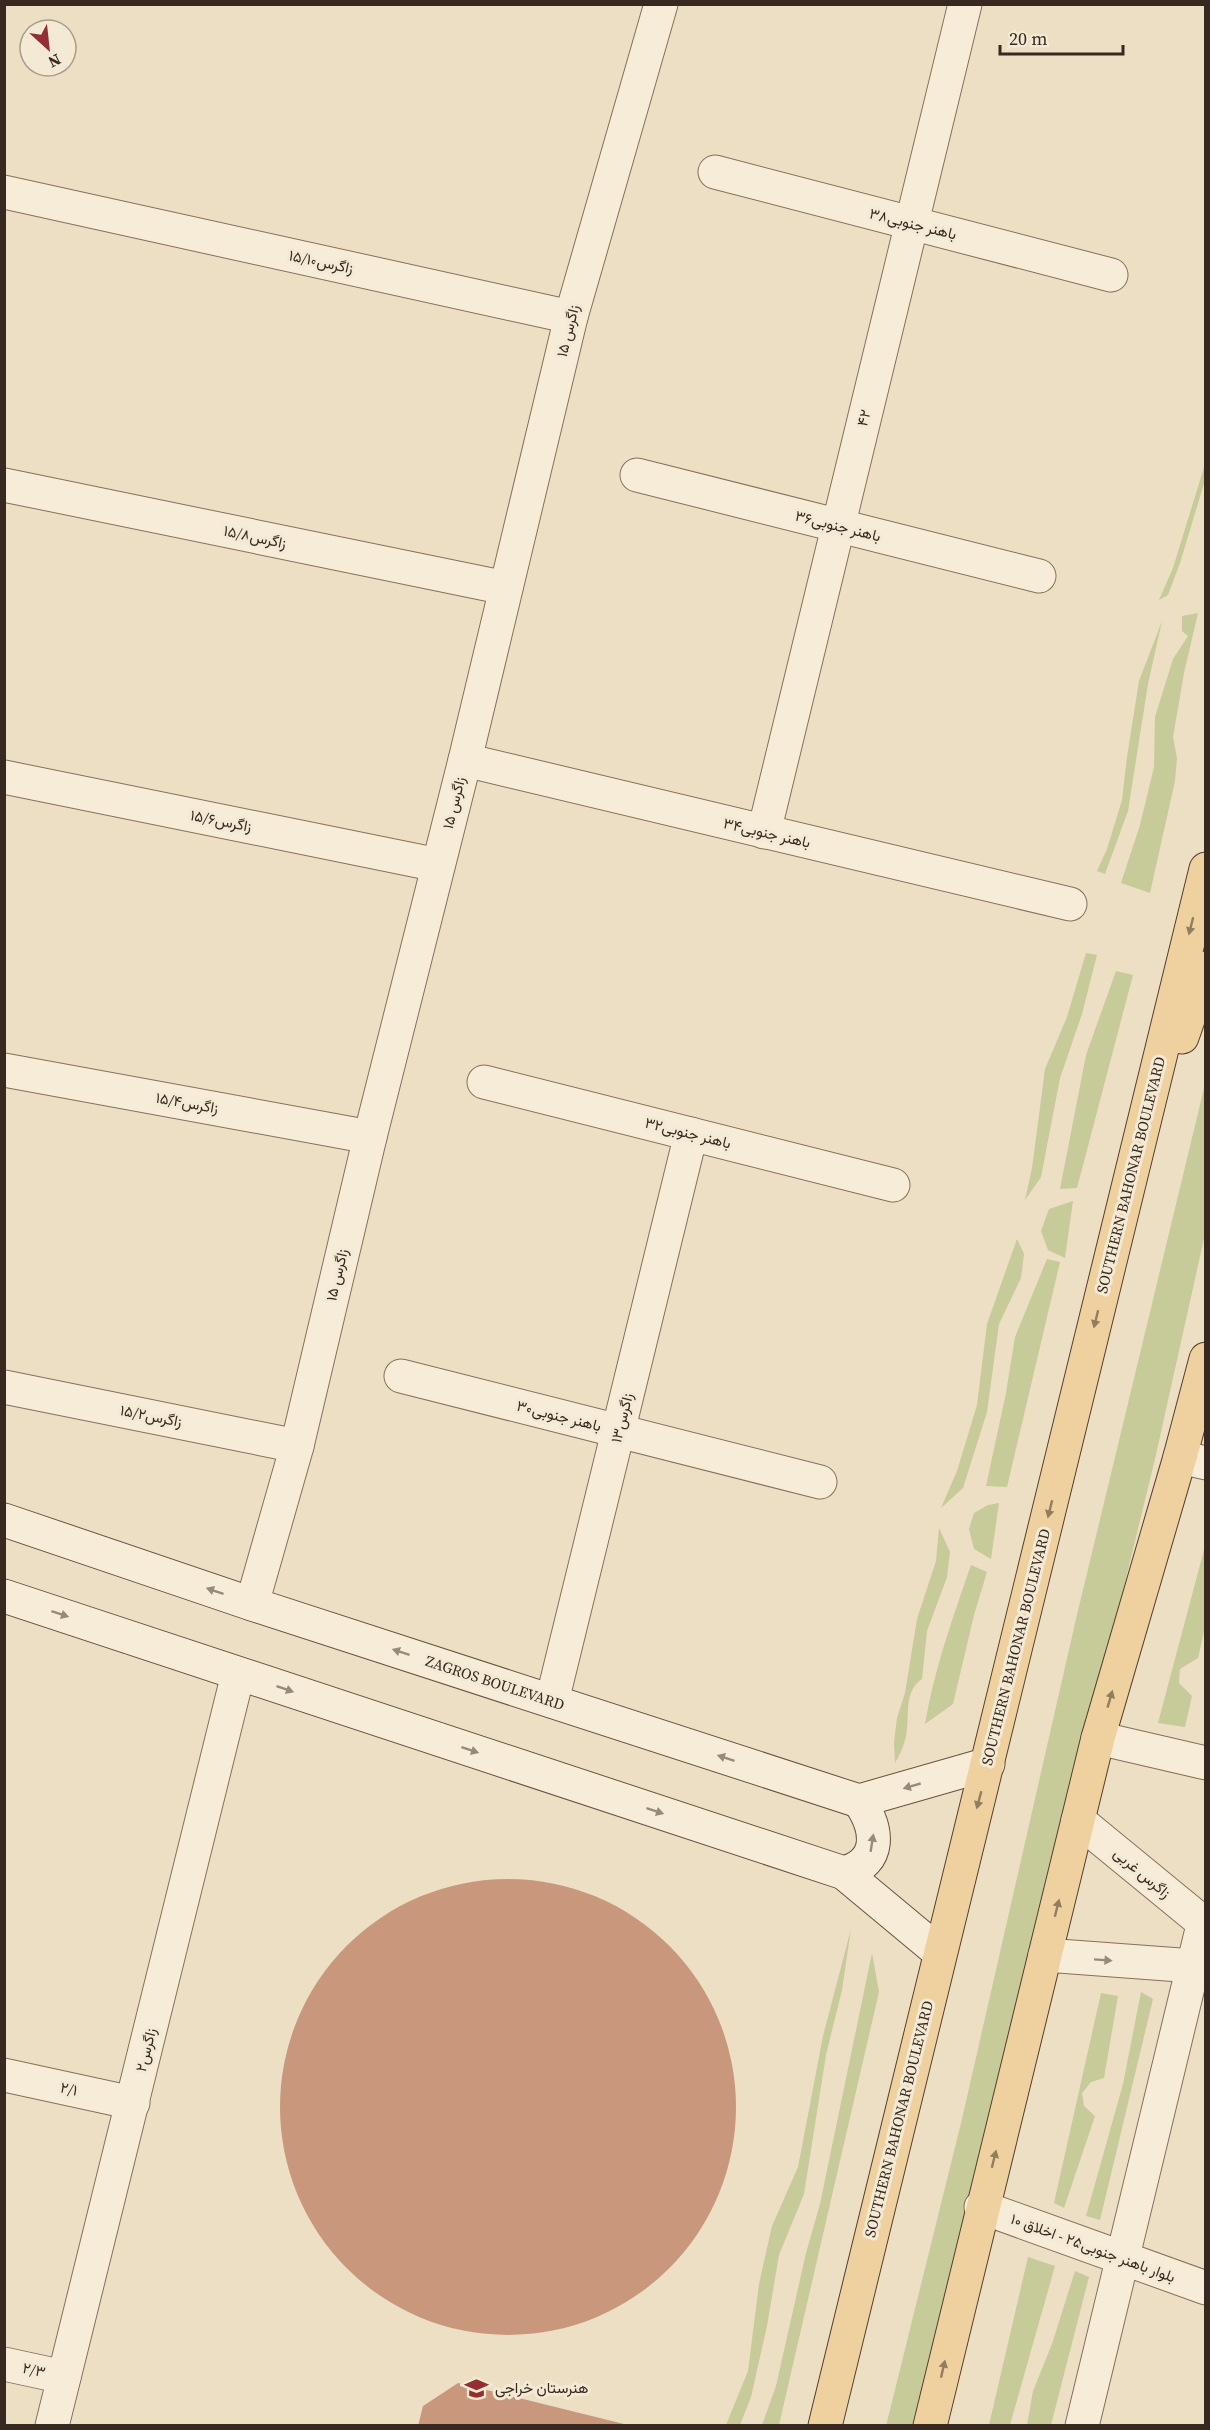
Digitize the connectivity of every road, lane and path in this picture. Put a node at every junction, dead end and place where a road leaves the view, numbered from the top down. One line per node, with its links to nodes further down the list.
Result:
1 (661, 4): 7 (street, زاگرس ۱۵)
2 (965, 4): 5 (street, ۴۲)
3 (715, 172): 5 (street, باهنر جنوبی۳۸)
4 (4, 192): 7 (street, زاگرس۱۵/۱۰)
5 (912, 223): 6 (street, باهنر جنوبی۳۸); 10 (street, ۴۲)
6 (1111, 275)
7 (571, 317): 12 (street, زاگرس ۱۵)
8 (637, 475): 10 (street, باهنر جنوبی۳۶)
9 (4, 485): 12 (street, زاگرس۱۵/۸)
10 (838, 526): 11 (street, باهنر جنوبی۳۶); 15 (street, ۴۲)
11 (1039, 576)
12 (506, 588): 13 (street, زاگرس ۱۵)
13 (465, 760): 15 (street, باهنر جنوبی۳۴); 16 (street, زاگرس ۱۵)
14 (4, 777): 16 (street, زاگرس۱۵/۶)
15 (764, 832): 18 (street, باهنر جنوبی۳۴)
16 (438, 865): 23 (street, زاگرس ۱۵)
17 (1206, 869): 25 (main road, SOUTHERN BAHONAR BOULEVARD, one-way to 25)
18 (1070, 904)
19 (1206, 968): 25 (main road)
20 (4, 1070): 23 (street, زاگرس۱۵/۴)
21 (484, 1082): 22 (street, باهنر جنوبی۳۲)
22 (692, 1134): 24 (street, باهنر جنوبی۳۲); 29 (street, زاگرس۱۳)
23 (370, 1137): 30 (street, زاگرس ۱۵)
24 (892, 1185)
25 (1128, 1185): 40 (main road, SOUTHERN BAHONAR BOULEVARD, one-way to 40)
26 (1206, 1359): 31 (main road)
27 (401, 1376): 29 (street, باهنر جنوبی۳۰)
28 (4, 1387): 30 (street, زاگرس۱۵/۲)
29 (618, 1431): 32 (street, باهنر جنوبی۳۰); 37 (street, زاگرس۱۳)
30 (297, 1446): 35 (street, زاگرس ۱۵)
31 (1193, 1460): 38 (main road, one-way to 31)
32 (820, 1482)
33 (4, 1520): 35 (street, ZAGROS BOULEVARD, one-way to 33)
34 (4, 1596): 36 (street, one-way to 36)
35 (252, 1604): 37 (street, ZAGROS BOULEVARD, one-way to 35)
36 (238, 1674): 43 (street, one-way to 43); 49 (street, زاگرس۲)
37 (552, 1701): 41 (street, ZAGROS BOULEVARD, one-way to 37)
38 (1098, 1738): 39 (street); 42 (main road)
39 (1206, 1763)
40 (988, 1764): 41 (street, one-way to 41); 45 (main road, SOUTHERN BAHONAR BOULEVARD, one-way to 45)
41 (859, 1802): 43 (street, one-way to 41)
42 (1078, 1820): 44 (street, زاگرس غربی); 46 (main road, one-way to 42)
43 (844, 1873): 45 (street)
44 (1204, 1925): 47 (street)
45 (939, 1952): 56 (main road, SOUTHERN BAHONAR BOULEVARD)
46 (1045, 1955): 47 (street, one-way to 47); 50 (main road, one-way to 46)
47 (1200, 1968): 51 (street)
48 (4, 2075): 49 (street, ۲/۱)
49 (133, 2103): 54 (street, زاگرس۲)
50 (981, 2207): 51 (street, بلوار باهنر جنوبی۲۵ - اخلاق ۱۰); 57 (main road, one-way to 50)
51 (1122, 2260): 52 (street, بلوار باهنر جنوبی۲۵ - اخلاق ۱۰); 58 (street)
52 (1206, 2288)
53 (4, 2364): 54 (street, ۲/۳)
54 (64, 2377): 55 (street, زاگرس۲)
55 (52, 2426)
56 (825, 2426)
57 (930, 2426)
58 (1082, 2426)

